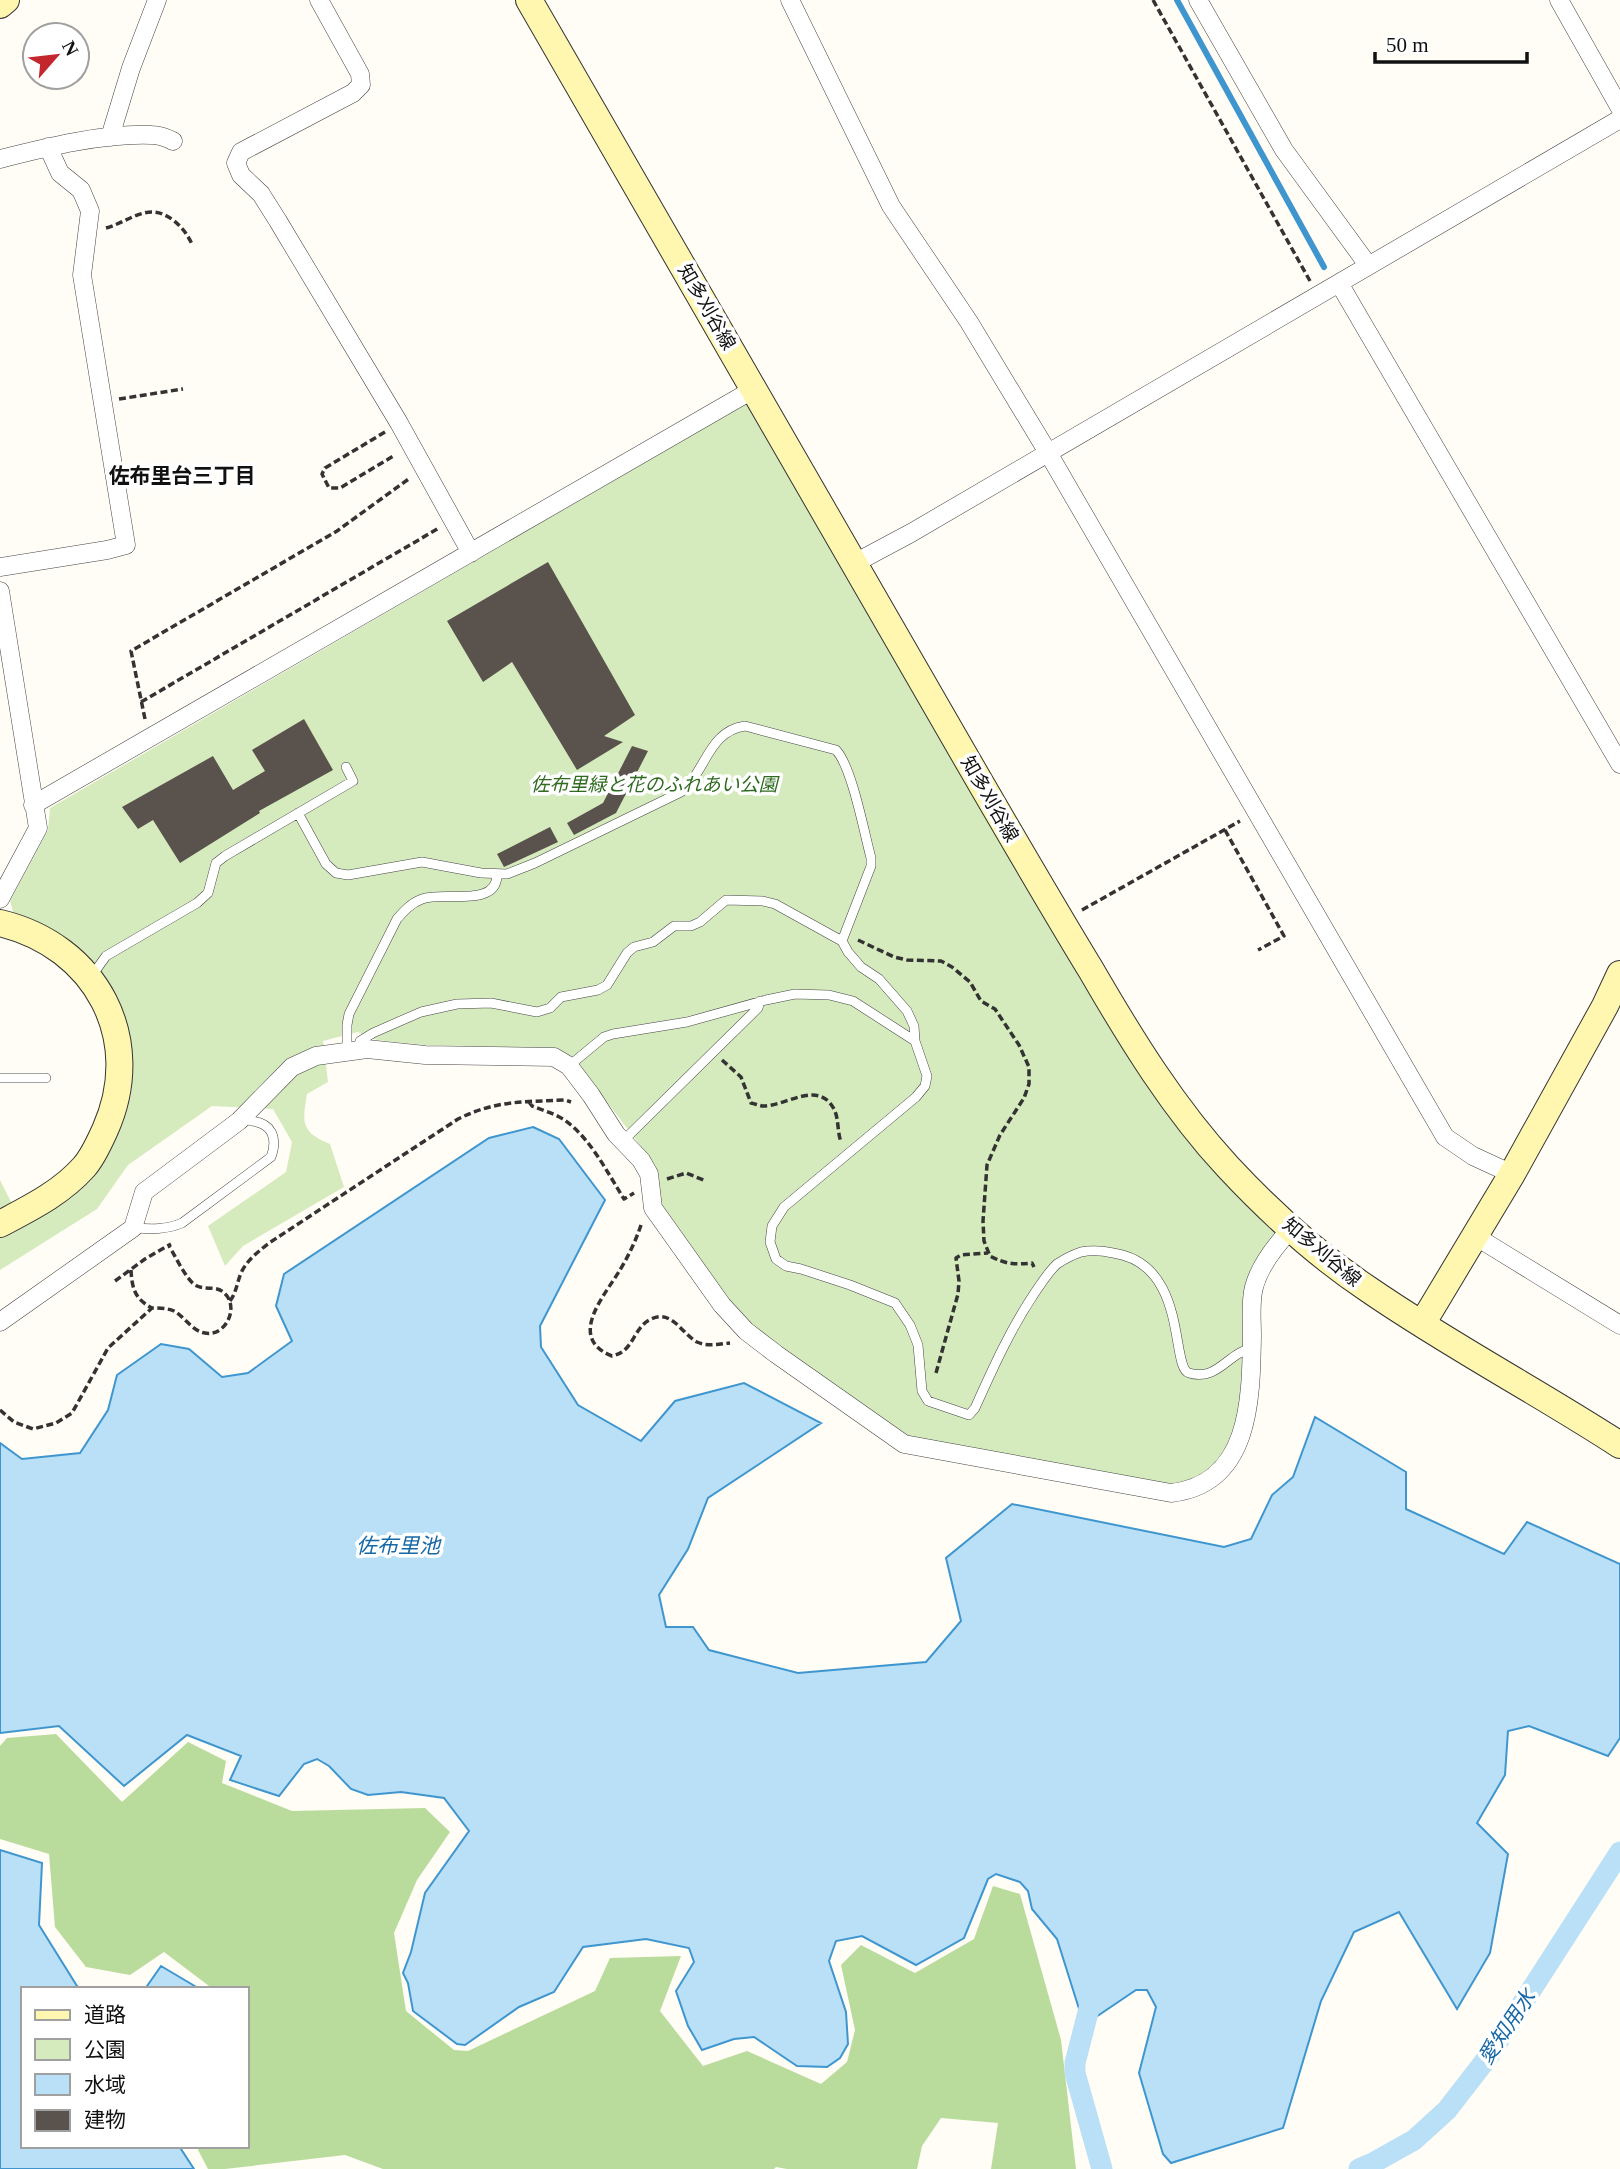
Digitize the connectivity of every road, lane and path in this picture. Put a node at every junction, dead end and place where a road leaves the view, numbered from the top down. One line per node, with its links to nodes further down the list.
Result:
1 (6, 0): 9 (street)
2 (157, 0): 12 (street)
3 (319, 0): 24 (street)
4 (529, 0): 22 (street, 知多刈谷線)
5 (790, 0): 26 (street)
6 (1153, 0): 20 (path)
7 (1198, 0): 18 (street)
8 (1559, 0): 10 (street)
9 (0, 5)
10 (1620, 108)
11 (1620, 119): 18 (street)
12 (110, 137): 13 (street); 14 (street)
13 (173, 141)
14 (48, 147): 15 (street); 16 (street)
15 (0, 159)
16 (88, 233): 17 (path); 23 (street)
17 (193, 246)
18 (1368, 265): 19 (street)
19 (1339, 283): 20 (street); 35 (street)
20 (1318, 295): 26 (street)
21 (183, 389): 23 (path)
22 (754, 389): 29 (street); 30 (street, 知多刈谷線)
23 (103, 401): 31 (street)
24 (399, 424): 25 (street); 25 (path)
25 (411, 445): 27 (street)
26 (1048, 452): 30 (street); 38 (street)
27 (424, 468): 28 (street); 33 (path)
28 (455, 523): 29 (street); 33 (path)
29 (471, 553): 34 (street)
30 (853, 564): 43 (street, 知多刈谷線)
31 (0, 567)
32 (0, 591): 37 (street)
33 (141, 702): 34 (path)
34 (149, 739): 37 (street)
35 (1620, 764)
36 (346, 767): 39 (lane)
37 (33, 805): 42 (street)
38 (1257, 811): 40 (path); 60 (street)
39 (298, 813): 41 (lane); 48 (lane)
40 (1225, 830): 43 (path); 46 (path)
41 (497, 875): 45 (lane); 51 (lane)
42 (0, 899)
43 (1062, 922): 64 (street, 知多刈谷線)
44 (0, 923): 48 (street)
45 (843, 937): 50 (lane); 51 (lane); 67 (path)
46 (1258, 950)
47 (1620, 974): 60 (street)
48 (91, 978): 62 (street)
49 (760, 1001): 50 (lane); 52 (lane); 53 (lane)
50 (915, 1041): 59 (lane)
51 (352, 1051): 53 (street); 57 (street)
52 (712, 1052): 58 (lane); 59 (path)
53 (569, 1066): 58 (street)
54 (0, 1078): 55 (lane)
55 (46, 1078)
56 (576, 1104): 70 (path)
57 (246, 1116): 63 (street); 63 (lane)
58 (623, 1142): 61 (street)
59 (848, 1153): 69 (lane)
60 (1513, 1174): 65 (street)
61 (653, 1208): 75 (street); 75 (path)
62 (0, 1224)
63 (133, 1228): 72 (street)
64 (1292, 1229): 73 (street, 知多刈谷線); 76 (street)
65 (1475, 1236): 73 (street); 74 (street)
66 (169, 1246): 70 (path)
67 (988, 1253): 69 (path); 77 (path)
68 (131, 1269): 71 (path)
69 (1038, 1289): 76 (lane)
70 (230, 1301): 71 (path)
71 (152, 1308): 78 (path)
72 (0, 1322)
73 (1422, 1324): 79 (street, 知多刈谷線)
74 (1620, 1325)
75 (752, 1336): 76 (street)
76 (1252, 1349)
77 (936, 1374)
78 (0, 1410)
79 (1620, 1445)

